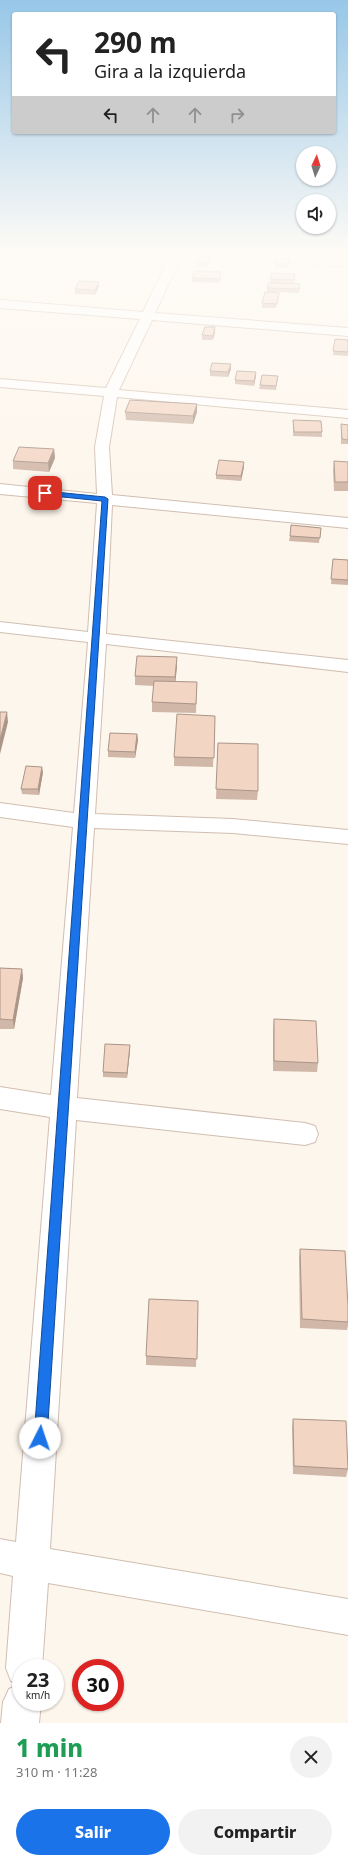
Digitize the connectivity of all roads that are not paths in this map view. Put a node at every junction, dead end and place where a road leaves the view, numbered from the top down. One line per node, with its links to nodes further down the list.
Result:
1 (139, 335): 3 (street)
2 (0, 383): 3 (street)
3 (111, 393): 4 (street); 6 (street)
4 (348, 414)
5 (0, 489): 6 (street)
6 (105, 499): 7 (street); 9 (street)
7 (348, 523)
8 (0, 627): 9 (street)
9 (97, 637): 10 (street); 12 (street)
10 (348, 666)
11 (0, 810): 12 (street)
12 (84, 820): 13 (street); 15 (street)
13 (348, 837)
14 (0, 1098): 15 (street)
15 (64, 1108): 16 (street); 17 (street)
16 (305, 1134)
17 (16, 1559): 18 (street); 19 (street)
18 (348, 1617)
19 (23, 1659)
20 (21, 1711): 21 (street)
21 (20, 1723)

